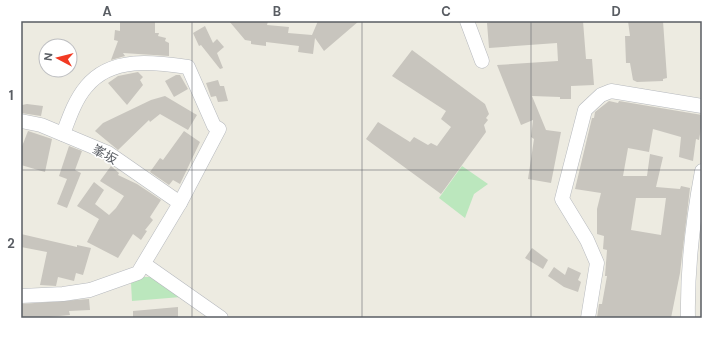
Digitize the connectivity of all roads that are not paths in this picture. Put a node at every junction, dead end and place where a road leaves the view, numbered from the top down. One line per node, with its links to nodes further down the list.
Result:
1 (466, 21): 2 (street)
2 (482, 61)
3 (702, 106): 12 (street)
4 (21, 121): 5 (street, 峯坂)
5 (63, 134): 7 (street, 峯坂); 7 (street)
6 (702, 171): 8 (street)
7 (180, 203): 9 (street)
8 (699, 203): 13 (street)
9 (144, 264): 10 (street); 11 (street)
10 (21, 296)
11 (221, 318)
12 (588, 318)
13 (688, 318)

